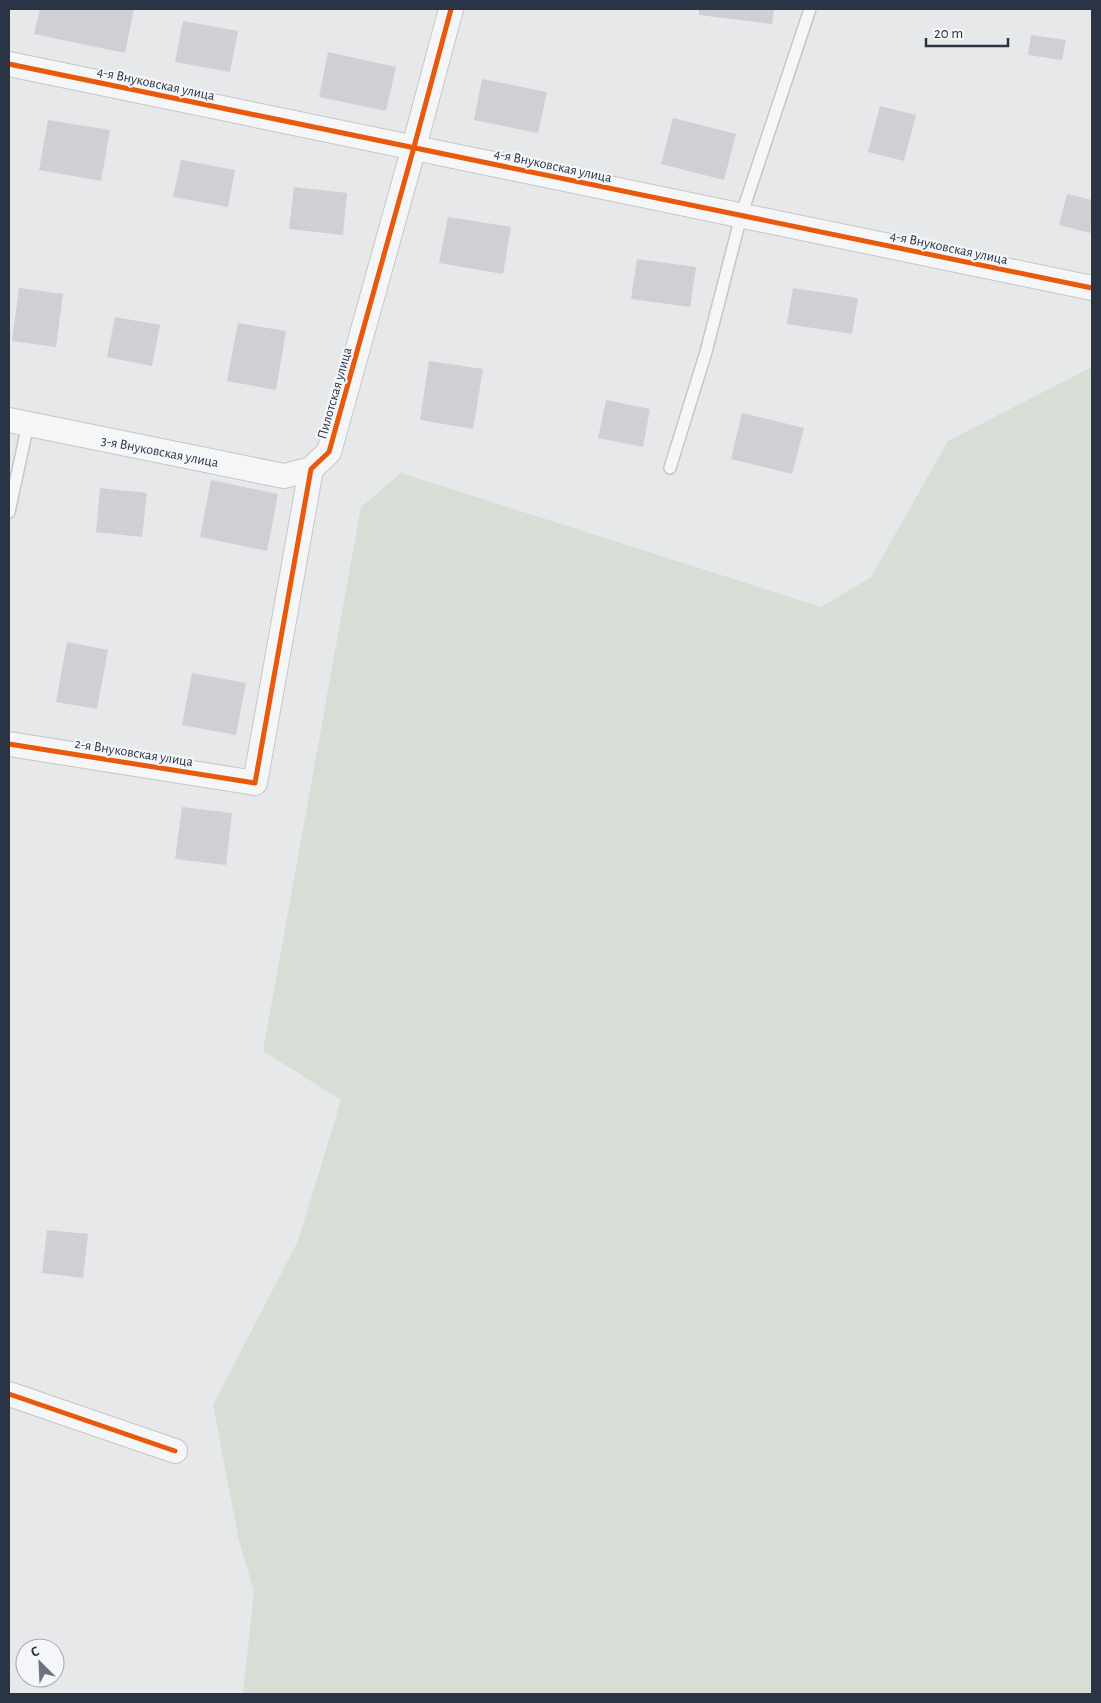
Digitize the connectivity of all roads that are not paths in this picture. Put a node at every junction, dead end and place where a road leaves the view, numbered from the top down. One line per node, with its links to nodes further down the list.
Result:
1 (451, 9): 4 (street, Пилотская улица)
2 (810, 9): 5 (lane)
3 (9, 64): 4 (street, 4-я Внуковская улица)
4 (414, 147): 5 (street, 4-я Внуковская улица); 9 (street, Пилотская улица)
5 (741, 216): 6 (street, 4-я Внуковская улица); 8 (lane)
6 (1092, 288)
7 (19, 422): 9 (street, 3-я Внуковская улица); 10 (lane)
8 (670, 468)
9 (311, 469): 11 (street, 2-я Внуковская улица)
10 (9, 512)
11 (9, 744)
12 (9, 1394): 13 (street)
13 (175, 1451)

